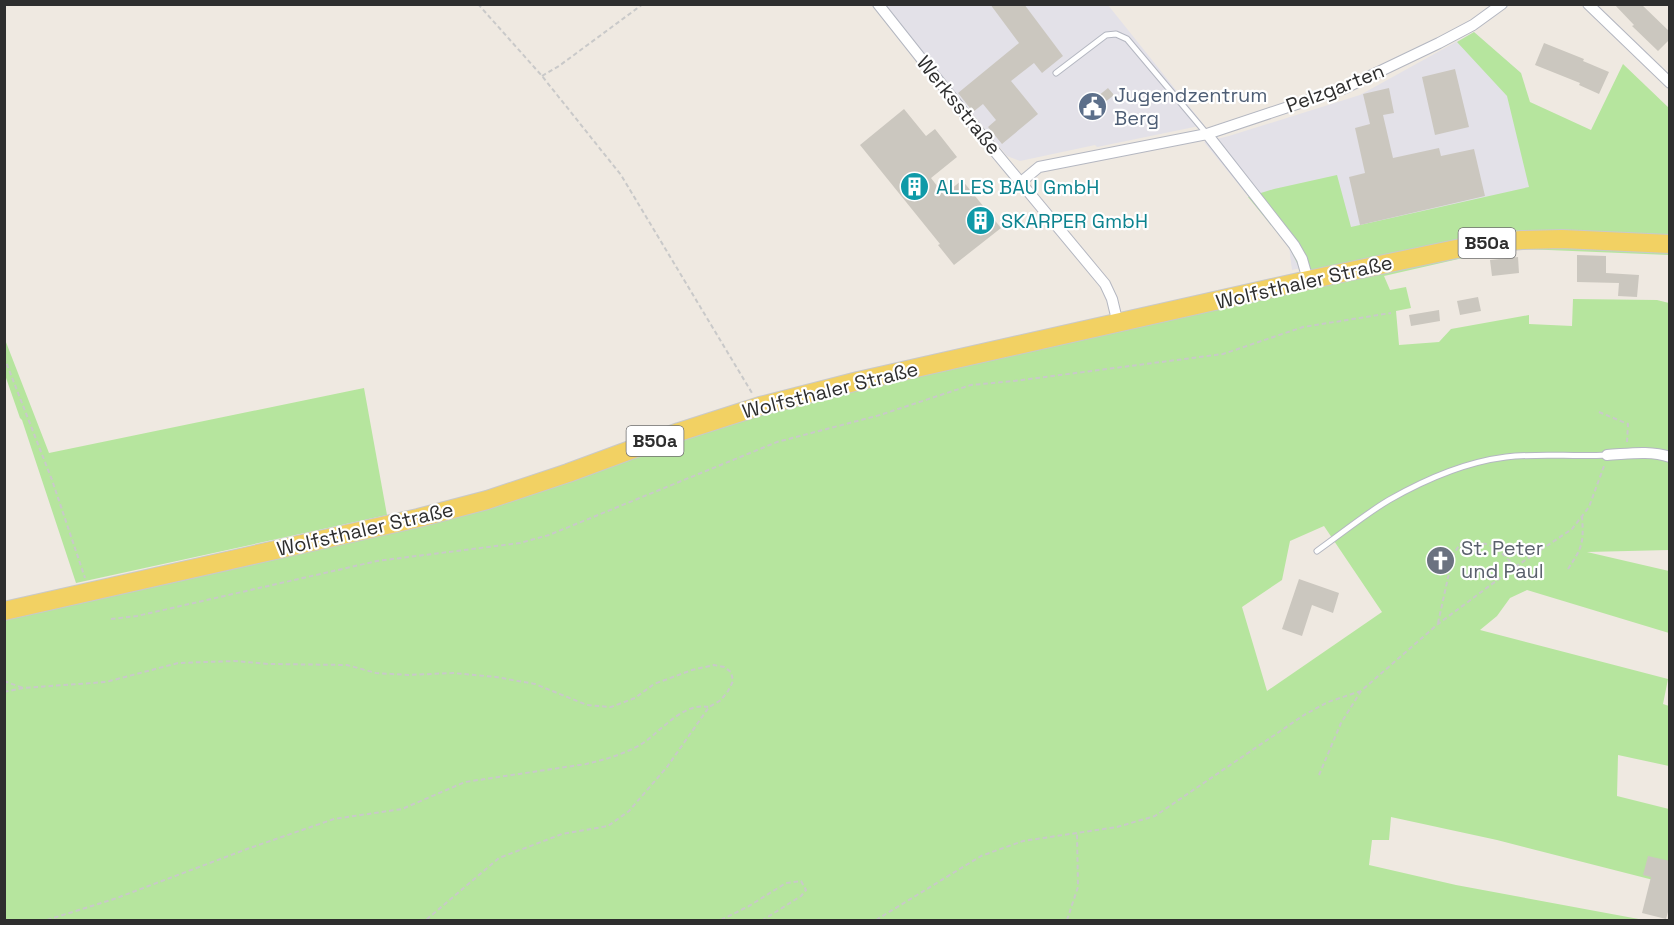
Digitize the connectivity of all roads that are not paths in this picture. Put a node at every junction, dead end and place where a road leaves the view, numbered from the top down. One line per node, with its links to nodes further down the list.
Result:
1 (878, 4): 7 (street, Werksstraße)
2 (1502, 4): 6 (street, Pelzgarten)
3 (1588, 4): 5 (street)
4 (1056, 73): 6 (lane)
5 (1670, 83)
6 (1207, 134): 7 (street, Pelzgarten); 9 (street)
7 (1021, 182): 10 (street, Werksstraße)
8 (1670, 244): 9 (main road, Wolfsthaler Straße / B50a)
9 (1308, 280): 10 (main road, Wolfsthaler Straße / B50a)
10 (1118, 324): 14 (main road, Wolfsthaler Straße / B50a)
11 (1607, 455): 12 (street); 13 (lane)
12 (1670, 457)
13 (1317, 551)
14 (4, 611)

